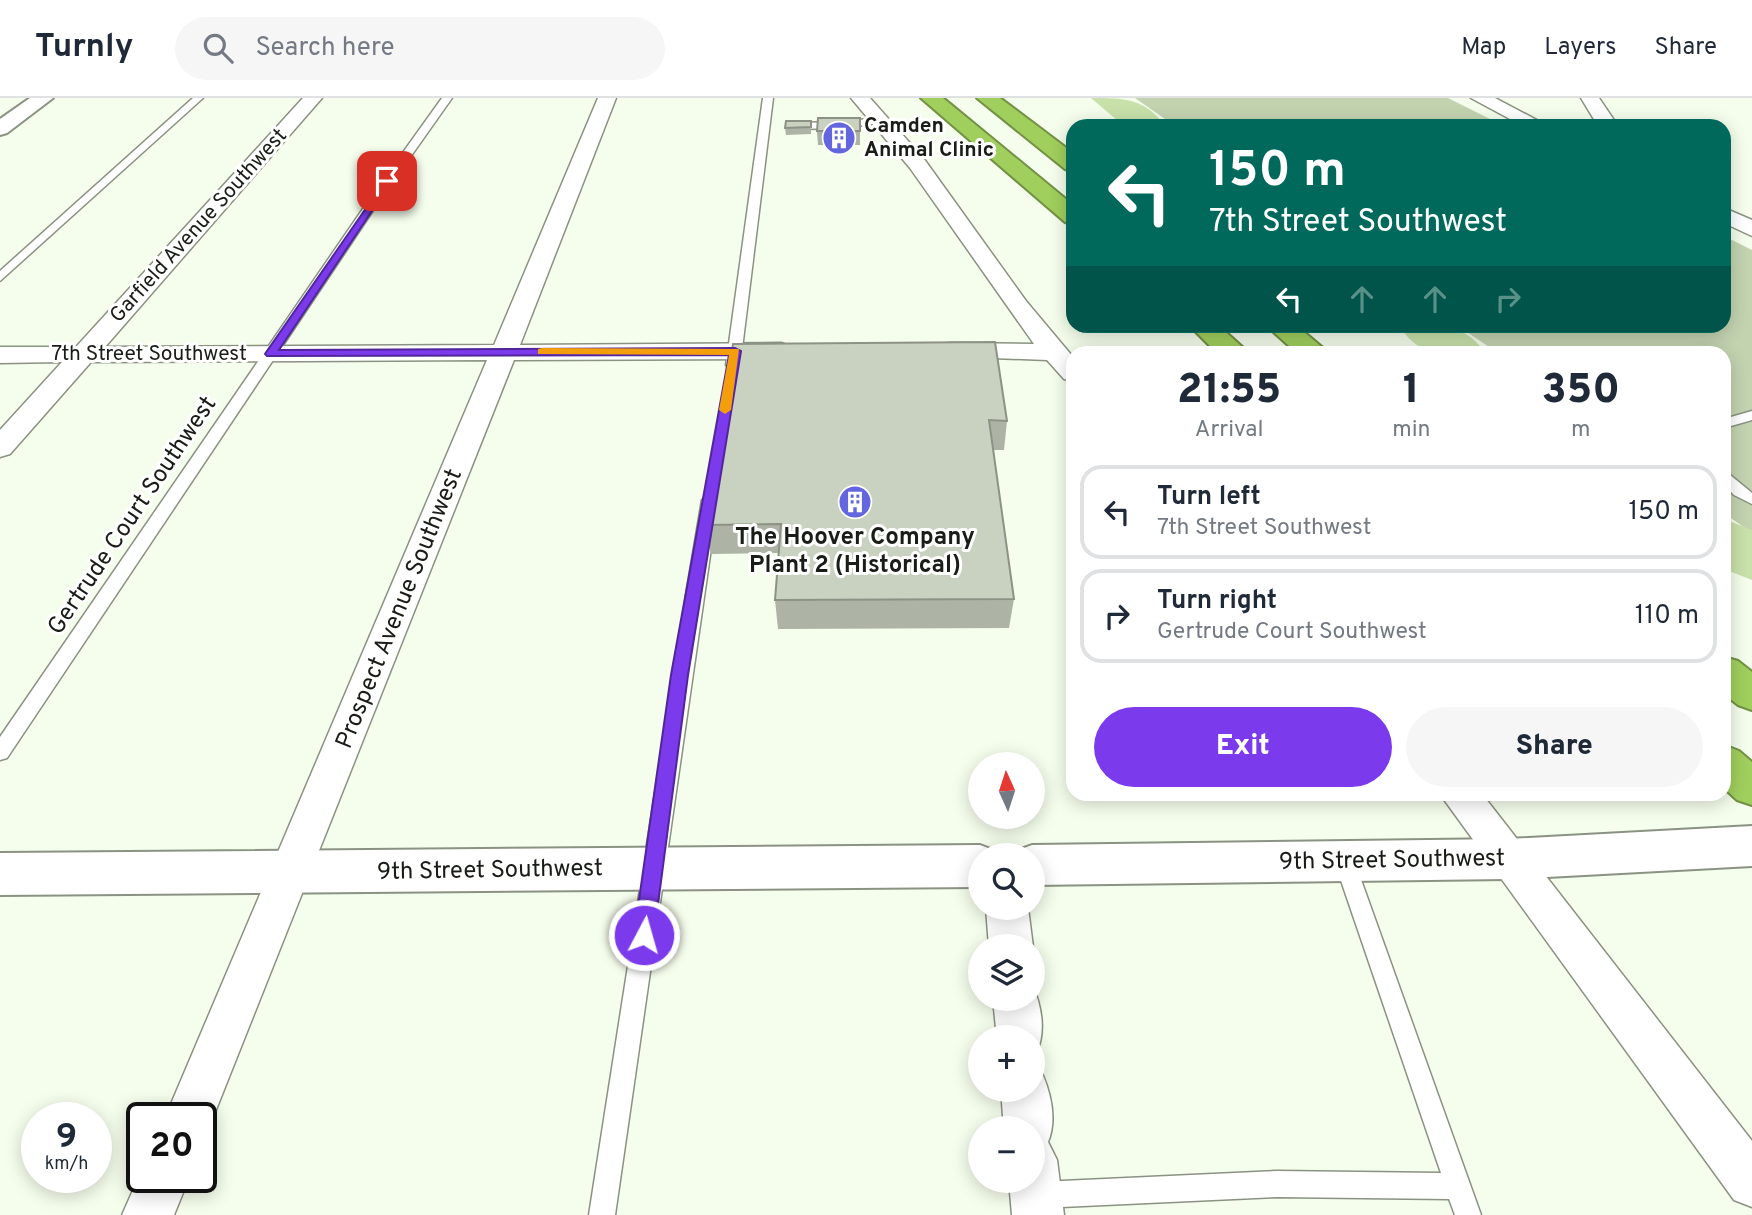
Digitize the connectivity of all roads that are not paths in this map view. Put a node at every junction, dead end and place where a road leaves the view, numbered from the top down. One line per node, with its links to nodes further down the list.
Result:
1 (43, 98): 17 (street)
2 (198, 98): 23 (lane)
3 (313, 98): 35 (street, Garfield Avenue Southwest)
4 (447, 98): 33 (lane, Gertrude Court Southwest)
5 (607, 98): 28 (street, Prospect Avenue Southwest)
6 (768, 98): 29 (lane)
7 (860, 98): 15 (street)
8 (931, 98): 20 (highway)
9 (987, 98): 19 (highway)
10 (1011, 98): 18 (highway)
11 (1480, 98): 13 (street)
12 (1590, 98): 14 (street)
13 (1524, 119)
14 (1604, 119)
15 (883, 120): 16 (lane); 32 (street)
16 (795, 126)
17 (0, 130)
18 (1066, 139)
19 (1066, 159)
20 (1066, 210)
21 (1731, 218): 22 (street)
22 (1752, 229)
23 (0, 277)
24 (1211, 333): 26 (highway)
25 (1289, 333): 27 (highway)
26 (1227, 346)
27 (1306, 346)
28 (505, 351): 29 (street, 7th Street Southwest); 33 (street, 7th Street Southwest); 56 (street, Prospect Avenue Southwest)
29 (735, 351): 30 (street, 7th Street Southwest); 37 (lane)
30 (804, 351)
31 (929, 351): 32 (street)
32 (1054, 352): 36 (street)
33 (271, 354): 35 (street, 7th Street Southwest); 46 (lane, Gertrude Court Southwest)
34 (0, 355): 35 (street, 7th Street Southwest)
35 (82, 355): 40 (street, Garfield Avenue Southwest)
36 (1066, 365)
37 (731, 378)
38 (1752, 415): 39 (lane)
39 (1731, 422)
40 (0, 448)
41 (1731, 483): 43 (lane)
42 (712, 486): 55 (lane)
43 (1752, 499)
44 (1731, 678): 45 (highway)
45 (1752, 694)
46 (0, 752)
47 (1731, 769): 48 (highway)
48 (1752, 787)
49 (1464, 801): 51 (street)
50 (1752, 846): 51 (street, 9th Street Southwest)
51 (1508, 859): 52 (street, 9th Street Southwest); 59 (street)
52 (1345, 863): 53 (street, 9th Street Southwest); 60 (lane)
53 (1045, 865)
54 (968, 866): 55 (street, 9th Street Southwest)
55 (652, 869): 56 (street, 9th Street Southwest); 64 (lane)
56 (292, 873): 57 (street, 9th Street Southwest); 58 (street, Prospect Avenue Southwest)
57 (0, 874)
58 (196, 1102)
59 (1752, 1182)
60 (1458, 1186): 61 (lane); 65 (lane)
61 (1045, 1190)
62 (158, 1193): 63 (street)
63 (148, 1215)
64 (602, 1215)
65 (1468, 1215)

